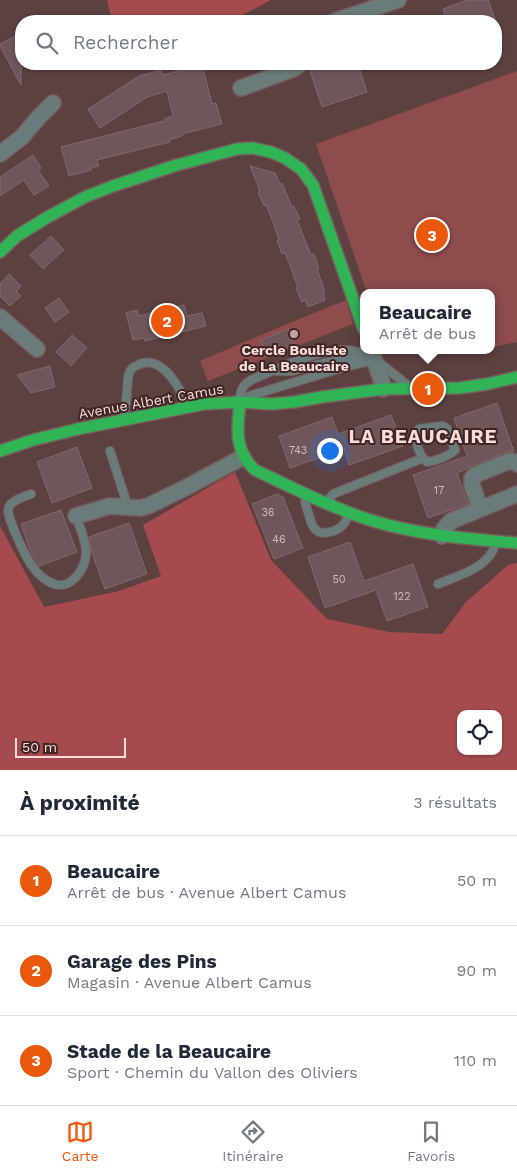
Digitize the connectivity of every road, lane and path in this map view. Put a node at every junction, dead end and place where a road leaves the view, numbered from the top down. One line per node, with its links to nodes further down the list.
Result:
1 (398, 0): 2 (street)
2 (353, 15)
3 (290, 70): 4 (street)
4 (241, 88)
5 (53, 103): 6 (street)
6 (0, 154)
7 (0, 252): 9 (street)
8 (0, 317): 10 (street)
9 (360, 319)
10 (37, 349)
11 (360, 352): 16 (lane)
12 (373, 355): 14 (street); 15 (lane); 16 (lane)
13 (517, 377): 15 (street, Avenue Albert Camus)
14 (383, 389): 15 (street, Avenue Albert Camus); 16 (street, Avenue Albert Camus)
15 (412, 389)
16 (240, 402): 17 (street, Avenue Albert Camus); 21 (street)
17 (187, 407): 18 (street, Avenue Albert Camus); 18 (lane)
18 (124, 419): 19 (street, Avenue Albert Camus)
19 (0, 451)
20 (110, 451): 28 (lane)
21 (243, 458): 25 (street); 28 (street)
22 (423, 458): 22 (lane); 27 (lane)
23 (517, 464): 29 (street)
24 (31, 494): 31 (lane)
25 (306, 494): 27 (street); 30 (lane)
26 (517, 494): 29 (street)
27 (327, 503): 30 (street)
28 (128, 507): 31 (street)
29 (480, 508): 32 (street)
30 (349, 512): 32 (street)
31 (76, 516)
32 (442, 536): 33 (street)
33 (497, 541): 34 (street); 35 (lane)
34 (517, 543)
35 (438, 584)

